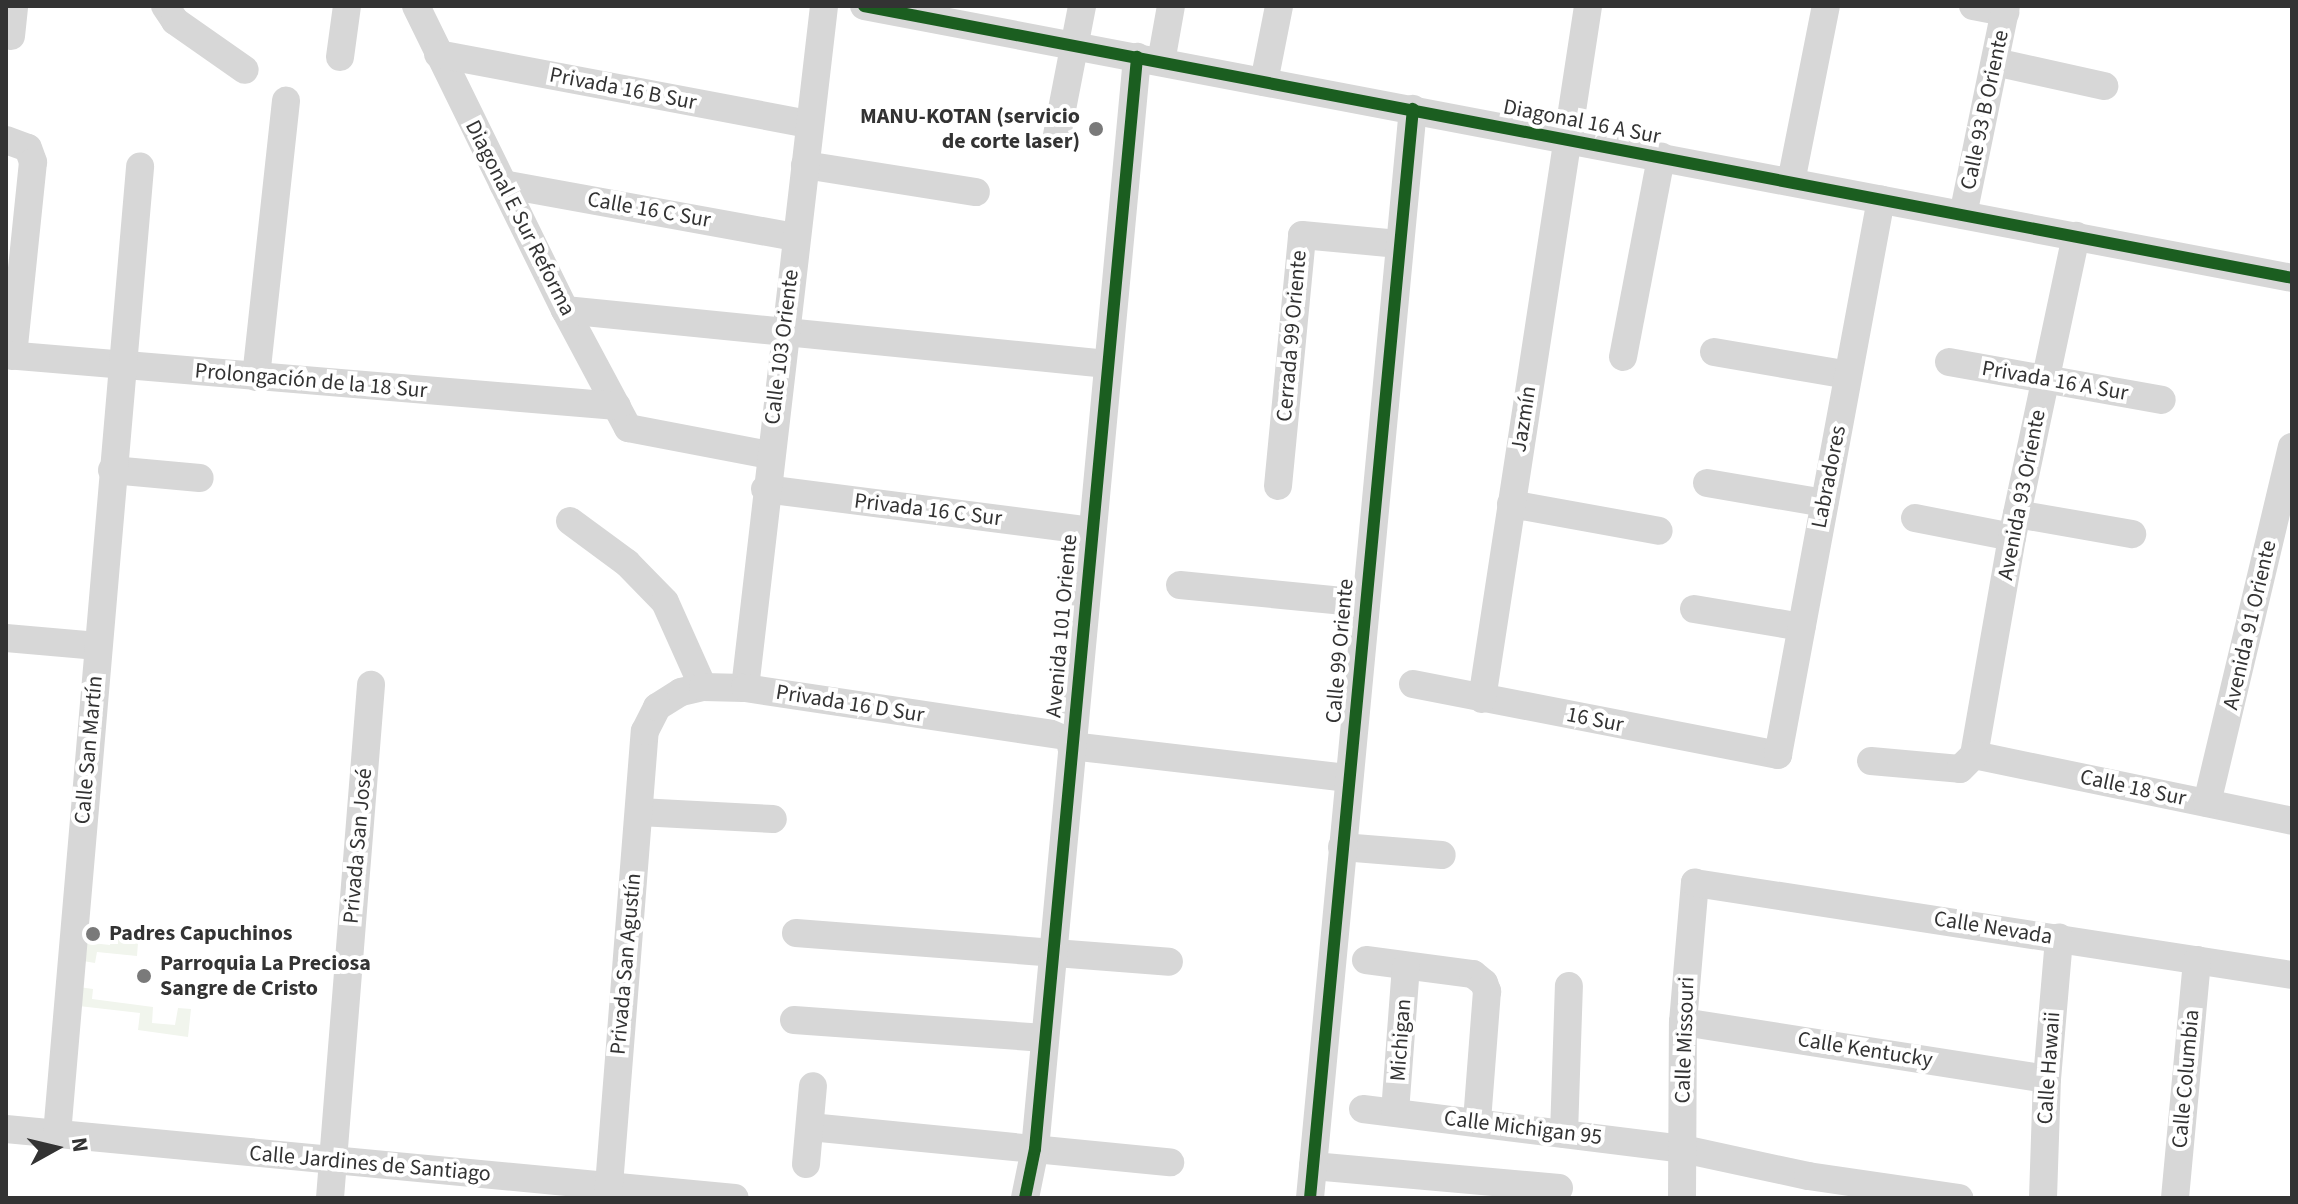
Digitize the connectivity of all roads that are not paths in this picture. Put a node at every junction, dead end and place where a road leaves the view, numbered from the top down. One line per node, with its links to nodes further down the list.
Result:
1 (14, 6): 15 (street)
2 (165, 6): 21 (street)
3 (347, 6): 18 (street)
4 (416, 6): 17 (street, Diagonal E Sur Reforma)
5 (824, 6): 26 (street, Calle 103 Oriente)
6 (864, 6): 13 (street, Diagonal 16 A Sur)
7 (1082, 6): 16 (street)
8 (1171, 6): 19 (street, Avenida 101 Oriente)
9 (1279, 6): 22 (street)
10 (1588, 6): 28 (street, Jazmín)
11 (1826, 6): 33 (street)
12 (1973, 6): 14 (street)
13 (897, 9): 16 (street, Diagonal 16 A Sur)
14 (2005, 9): 20 (street, Calle 93 B Oriente)
15 (11, 36)
16 (1074, 46): 19 (street, Diagonal 16 A Sur); 27 (street)
17 (438, 54): 26 (street, Privada 16 B Sur); 34 (street, Diagonal E Sur Reforma)
18 (340, 57)
19 (1149, 59): 22 (street, Diagonal 16 A Sur); 48 (street, Avenida 101 Oriente)
20 (1995, 62): 23 (street); 37 (street, Calle 93 B Oriente)
21 (245, 70)
22 (1264, 82): 25 (street, Diagonal 16 A Sur)
23 (2104, 86)
24 (286, 101): 51 (street)
25 (1413, 109): 28 (street, Diagonal 16 A Sur); 40 (street, Calle 99 Oriente)
26 (809, 124): 31 (street, Calle 103 Oriente)
27 (1057, 135)
28 (1566, 139): 30 (street, Diagonal 16 A Sur); 63 (street, Jazmín)
29 (6, 140): 45 (street)
30 (1661, 157): 33 (street, Diagonal 16 A Sur); 46 (street)
31 (805, 165): 35 (street); 39 (street, Calle 103 Oriente)
32 (140, 167): 49 (street, Calle San Martín)
33 (1791, 182): 36 (street, Diagonal 16 A Sur)
34 (503, 184): 39 (street, Calle 16 C Sur); 42 (street, Diagonal E Sur Reforma)
35 (976, 192)
36 (1881, 199): 37 (street, Diagonal 16 A Sur); 50 (street, Labradores)
37 (1963, 215): 38 (street, Diagonal 16 A Sur)
38 (2076, 236): 41 (street, Diagonal 16 A Sur); 52 (street, Avenida 93 Oriente)
39 (796, 237): 43 (street, Calle 103 Oriente)
40 (1399, 244): 60 (street, Cerrada 99 Oriente); 71 (street, Calle 99 Oriente)
41 (2292, 278)
42 (565, 310): 43 (street); 54 (street, Diagonal E Sur Reforma)
43 (784, 334): 48 (street); 56 (street, Calle 103 Oriente)
44 (1714, 352): 50 (street)
45 (10, 355): 49 (street, Prolongación de la 18 Sur)
46 (1623, 357)
47 (1949, 362): 52 (street, Privada 16 A Sur)
48 (1107, 364): 67 (street, Avenida 101 Oriente)
49 (121, 365): 51 (street, Prolongación de la 18 Sur); 57 (street, Calle San Martín)
50 (1848, 375): 62 (street, Labradores)
51 (256, 377): 54 (street, Prolongación de la 18 Sur)
52 (2045, 380): 53 (street, Privada 16 A Sur); 66 (street, Avenida 93 Oriente)
53 (2162, 400)
54 (622, 417): 56 (street, Prolongación de la 18 Sur)
55 (2292, 447): 87 (street, Avenida 91 Oriente)
56 (769, 455): 61 (street, Calle 103 Oriente)
57 (112, 470): 58 (street); 75 (street, Calle San Martín)
58 (200, 478)
59 (1707, 483): 62 (street)
60 (1278, 486)
61 (765, 489): 67 (street, Privada 16 C Sur); 79 (street, Calle 103 Oriente)
62 (1824, 503): 73 (street, Labradores)
63 (1511, 504): 68 (street); 80 (street, Jazmín)
64 (1915, 518): 66 (street)
65 (570, 521): 78 (street)
66 (2014, 526): 69 (street); 84 (street, Avenida 93 Oriente)
67 (1091, 531): 82 (street, Avenida 101 Oriente)
68 (1659, 531)
69 (2132, 534)
70 (1180, 585): 71 (street)
71 (1365, 603): 86 (street, Calle 99 Oriente)
72 (1694, 609): 73 (street)
73 (1801, 627): 83 (street, Labradores)
74 (6, 638): 75 (street)
75 (98, 646): 113 (street, Calle San Martín)
76 (1413, 684): 80 (street, 16 Sur)
77 (371, 685): 117 (street, Privada San José)
78 (703, 687): 79 (street, Privada 16 D Sur); 81 (street, Privada 16 D Sur)
79 (745, 688): 82 (street, Privada 16 D Sur)
80 (1482, 699): 83 (street, 16 Sur)
81 (645, 731): 88 (street, Privada San Agustín)
82 (1072, 742): 86 (street, Privada 16 D Sur); 96 (street, Avenida 101 Oriente)
83 (1778, 755)
84 (1974, 755): 85 (street); 87 (street, Calle 18 Sur)
85 (1871, 761)
86 (1348, 778): 91 (street, Calle 99 Oriente)
87 (2207, 803): 90 (street, Calle 18 Sur)
88 (639, 812): 89 (street); 123 (street, Privada San Agustín)
89 (773, 819)
90 (2292, 821)
91 (1342, 847): 92 (street); 120 (street, Calle 99 Oriente)
92 (1442, 855)
93 (1695, 883): 95 (street, Calle Nevada); 104 (street, Calle Missouri)
94 (796, 933): 96 (street)
95 (2059, 938): 98 (street, Calle Nevada); 106 (street, Calle Hawaii)
96 (1052, 952): 99 (street); 105 (street, Avenida 101 Oriente)
97 (1366, 960): 100 (street)
98 (2197, 960): 101 (street, Calle Nevada); 132 (street, Calle Columbia)
99 (1169, 962)
100 (1406, 967): 109 (street, Michigan); 110 (street)
101 (2292, 975)
102 (1569, 986): 114 (street)
103 (794, 1020): 105 (street)
104 (1683, 1022): 106 (street, Calle Kentucky); 116 (street, Calle Missouri)
105 (1044, 1038): 115 (street, Avenida 101 Oriente)
106 (2047, 1079): 131 (street, Calle Hawaii)
107 (813, 1086): 111 (street)
108 (1363, 1109): 109 (street, Calle Michigan 95)
109 (1395, 1112): 110 (street, Calle Michigan 95)
110 (1477, 1122): 114 (street, Calle Michigan 95)
111 (810, 1127): 115 (street); 119 (street)
112 (6, 1129): 113 (street, Calle Jardines de Santiago)
113 (57, 1134): 117 (street, Calle Jardines de Santiago)
114 (1564, 1134): 116 (street, Calle Michigan 95)
115 (1035, 1149): 118 (street); 127 (street, Avenida 101 Oriente)
116 (1683, 1149): 121 (street, Calle Michigan 95); 129 (street, Calle Missouri)
117 (333, 1161): 123 (street, Calle Jardines de Santiago); 125 (street, Privada San José)
118 (1170, 1162)
119 (806, 1164)
120 (1313, 1166): 122 (street); 128 (street, Calle 99 Oriente)
121 (1807, 1187): 124 (street, Calle Michigan 95)
122 (1559, 1188)
123 (608, 1192): 126 (street, Calle Jardines de Santiago)
124 (1922, 1196): 130 (street, Calle Michigan 95)
125 (330, 1198)
126 (735, 1198)
127 (1025, 1198)
128 (1310, 1198)
129 (1682, 1198)
130 (1959, 1198)
131 (2043, 1198)
132 (2175, 1198)

